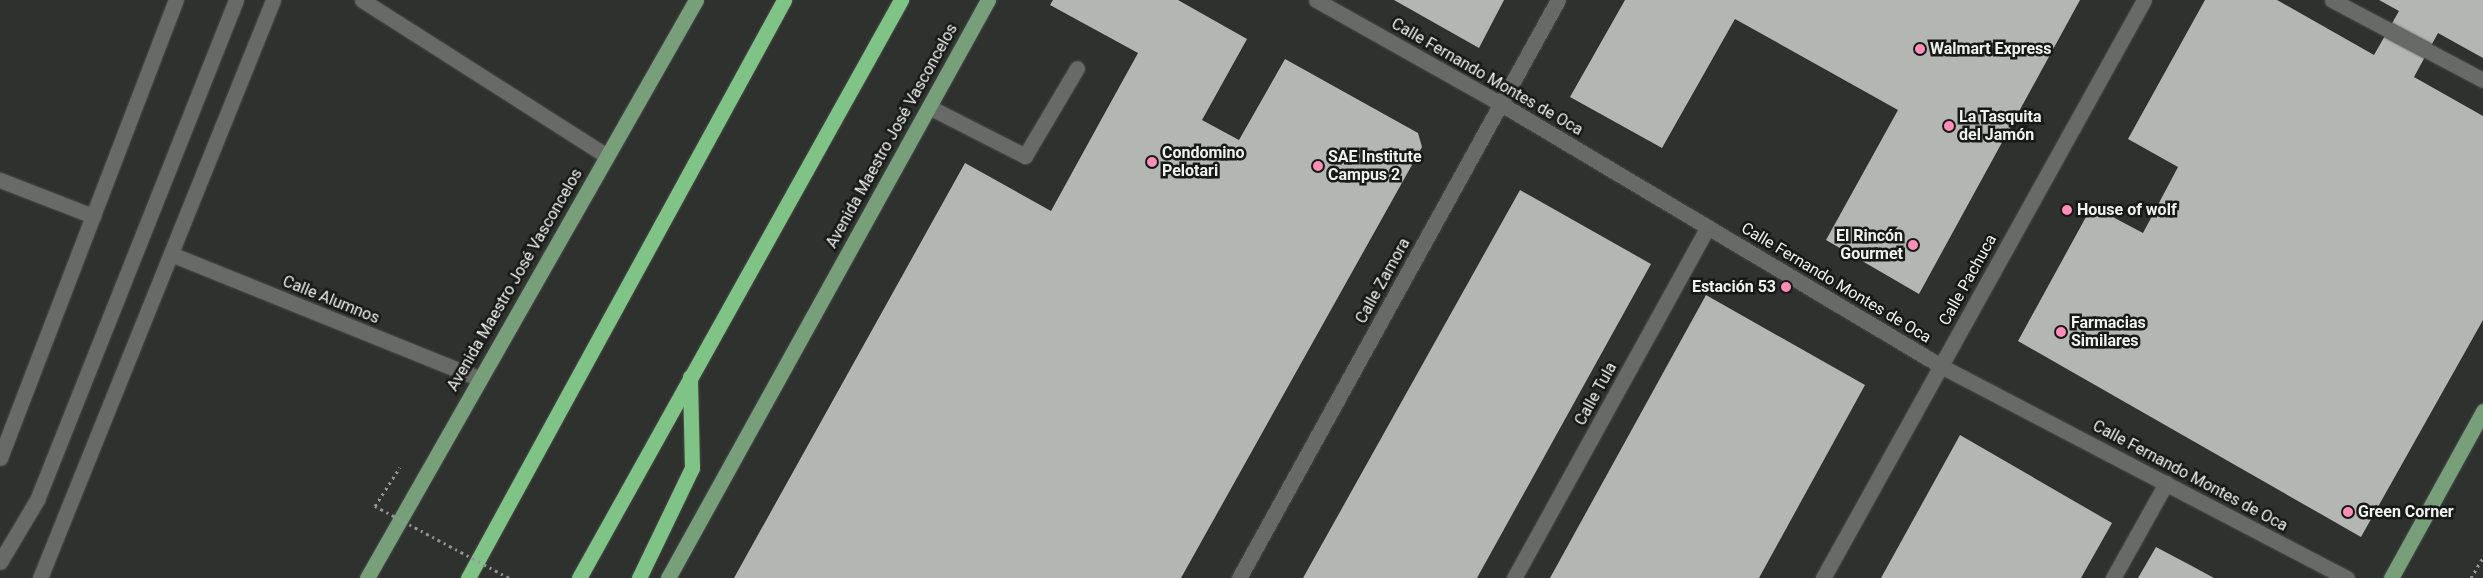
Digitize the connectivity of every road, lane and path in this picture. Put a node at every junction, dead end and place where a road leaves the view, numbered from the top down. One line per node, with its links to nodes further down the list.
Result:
1 (176, 0): 19 (street)
2 (236, 0): 30 (street)
3 (273, 0): 21 (street)
4 (362, 0): 17 (street)
5 (696, 0): 17 (main road, Avenida Maestro José Vasconcelos)
6 (784, 0): 33 (highway)
7 (901, 0): 23 (highway)
8 (988, 0): 16 (main road, Avenida Maestro José Vasconcelos)
9 (1316, 0): 15 (street, Calle Fernando Montes de Oca)
10 (1558, 0): 15 (street, Calle Zamora)
11 (2144, 0): 22 (street, Calle Pachuca)
12 (2332, 0): 14 (street)
13 (1077, 68): 16 (street)
14 (2483, 80)
15 (1501, 104): 20 (street, Calle Fernando Montes de Oca); 38 (street, Calle Zamora)
16 (929, 107): 37 (main road, Avenida Maestro José Vasconcelos)
17 (607, 156): 24 (main road, Avenida Maestro José Vasconcelos)
18 (0, 180): 19 (street)
19 (93, 216): 26 (street)
20 (1708, 227): 22 (street, Calle Fernando Montes de Oca); 39 (street, Calle Tula)
21 (171, 254): 24 (street, Calle Alumnos); 31 (street)
22 (1941, 366): 28 (street, Calle Fernando Montes de Oca); 40 (street, Calle Pachuca)
23 (690, 376): 35 (highway); 36 (highway)
24 (478, 378): 32 (main road, Avenida Maestro José Vasconcelos)
25 (2483, 411): 43 (main road)
26 (0, 458)
27 (396, 469): 34 (path, bridge)
28 (2166, 483): 41 (street); 42 (street, Calle Fernando Montes de Oca)
29 (2483, 557): 44 (path)
30 (0, 562)
31 (40, 578)
32 (367, 578)
33 (468, 578)
34 (509, 578)
35 (579, 578)
36 (639, 578)
37 (668, 578)
38 (1239, 578)
39 (1514, 578)
40 (1822, 578)
41 (2113, 578)
42 (2348, 578)
43 (2391, 578)
44 (2471, 578)

